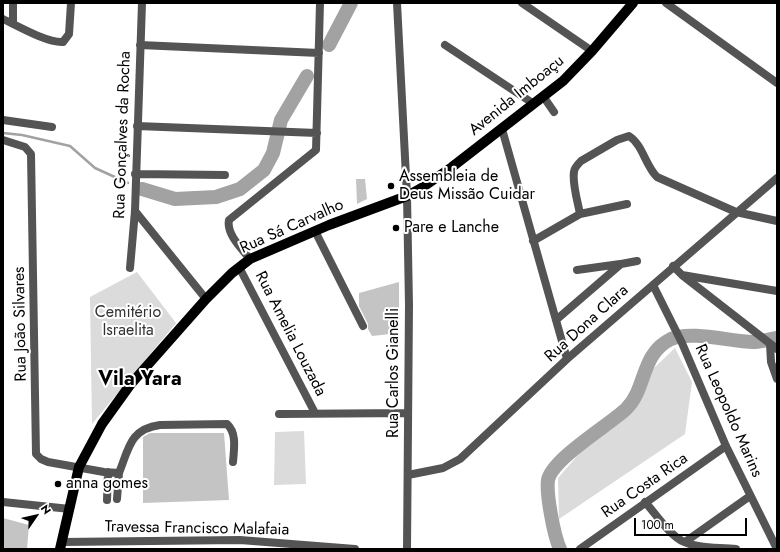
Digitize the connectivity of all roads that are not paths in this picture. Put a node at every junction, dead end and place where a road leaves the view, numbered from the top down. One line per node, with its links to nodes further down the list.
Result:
1 (13, 3): 10 (street)
2 (71, 3): 10 (street)
3 (142, 3): 11 (street, Rua Gonçalves da Rocha)
4 (320, 3): 14 (street)
5 (397, 3): 28 (street, Rua Carlos Gianelli)
6 (522, 3): 13 (street)
7 (634, 3): 13 (main road, Avenida Imboaçu)
8 (666, 3): 15 (street)
9 (3, 18): 10 (street)
10 (13, 23)
11 (140, 45): 14 (street); 20 (street, Rua Gonçalves da Rocha)
12 (445, 45): 17 (street)
13 (592, 51): 16 (main road, Avenida Imboaçu)
14 (319, 53): 23 (street)
15 (777, 83)
16 (543, 96): 17 (main road, Avenida Imboaçu); 18 (street)
17 (534, 104): 22 (main road, Avenida Imboaçu)
18 (554, 112)
19 (3, 120): 21 (street)
20 (137, 126): 23 (street); 25 (street, Rua Gonçalves da Rocha)
21 (52, 127)
22 (502, 129): 28 (main road, Avenida Imboaçu); 35 (street)
23 (316, 133): 36 (street)
24 (3, 140): 59 (street, Rua João Silvares)
25 (135, 174): 26 (street); 30 (street, Rua Gonçalves da Rocha)
26 (225, 175)
27 (777, 178): 31 (street, Rua Dona Clara)
28 (407, 196): 34 (main road, Rua Sá Carvalho); 54 (street, Rua Carlos Gianelli)
29 (627, 204): 32 (street)
30 (135, 211): 41 (street, Rua Gonçalves da Rocha); 46 (street)
31 (736, 212): 32 (street); 33 (street); 39 (street, Rua Dona Clara)
32 (580, 214): 35 (street)
33 (777, 221)
34 (315, 231): 36 (main road, Rua Sá Carvalho); 48 (street)
35 (533, 241): 47 (street)
36 (250, 259): 40 (main road, Rua Sá Carvalho)
37 (637, 261): 38 (street)
38 (621, 264): 42 (street); 47 (street)
39 (673, 266): 43 (street); 44 (street, Rua Dona Clara)
40 (239, 267): 46 (main road, Rua Sá Carvalho); 56 (street, Rua Amelia Louzada)
41 (130, 268)
42 (577, 270)
43 (682, 275): 45 (street); 49 (street)
44 (653, 285): 50 (street, Rua Dona Clara); 57 (street, Rua Leopoldo Marins)
45 (777, 291)
46 (206, 299): 53 (main road, Rua Sá Carvalho)
47 (556, 320): 50 (street)
48 (363, 326)
49 (770, 344): 52 (street)
50 (567, 359): 62 (street, Rua Dona Clara)
51 (120, 374): 53 (street)
52 (777, 379)
53 (130, 385): 59 (main road, Rua Sá Carvalho)
54 (408, 413): 56 (street); 62 (street, Rua Carlos Gianelli)
55 (279, 414): 56 (street)
56 (315, 414)
57 (726, 446): 63 (street, Rua Leopoldo Marins); 67 (street, Rua Costa Rica)
58 (233, 462): 61 (street)
59 (80, 467): 60 (street); 68 (main road, Rua Sá Carvalho)
60 (108, 472): 61 (street); 65 (street)
61 (119, 473): 64 (street)
62 (408, 475): 73 (street, Rua Carlos Gianelli)
63 (750, 496): 69 (street); 76 (street, Rua Leopoldo Marins)
64 (117, 499)
65 (107, 500)
66 (3, 502): 68 (street)
67 (646, 502): 69 (street); 74 (street, Rua Costa Rica)
68 (70, 509): 70 (main road, Rua Sá Carvalho)
69 (685, 542): 75 (street)
70 (61, 545): 71 (street, Travessa Francisco Malafaia)
71 (182, 545): 72 (street, Travessa Francisco Malafaia)
72 (355, 549)
73 (407, 549)
74 (580, 549)
75 (736, 549)
76 (777, 549)

